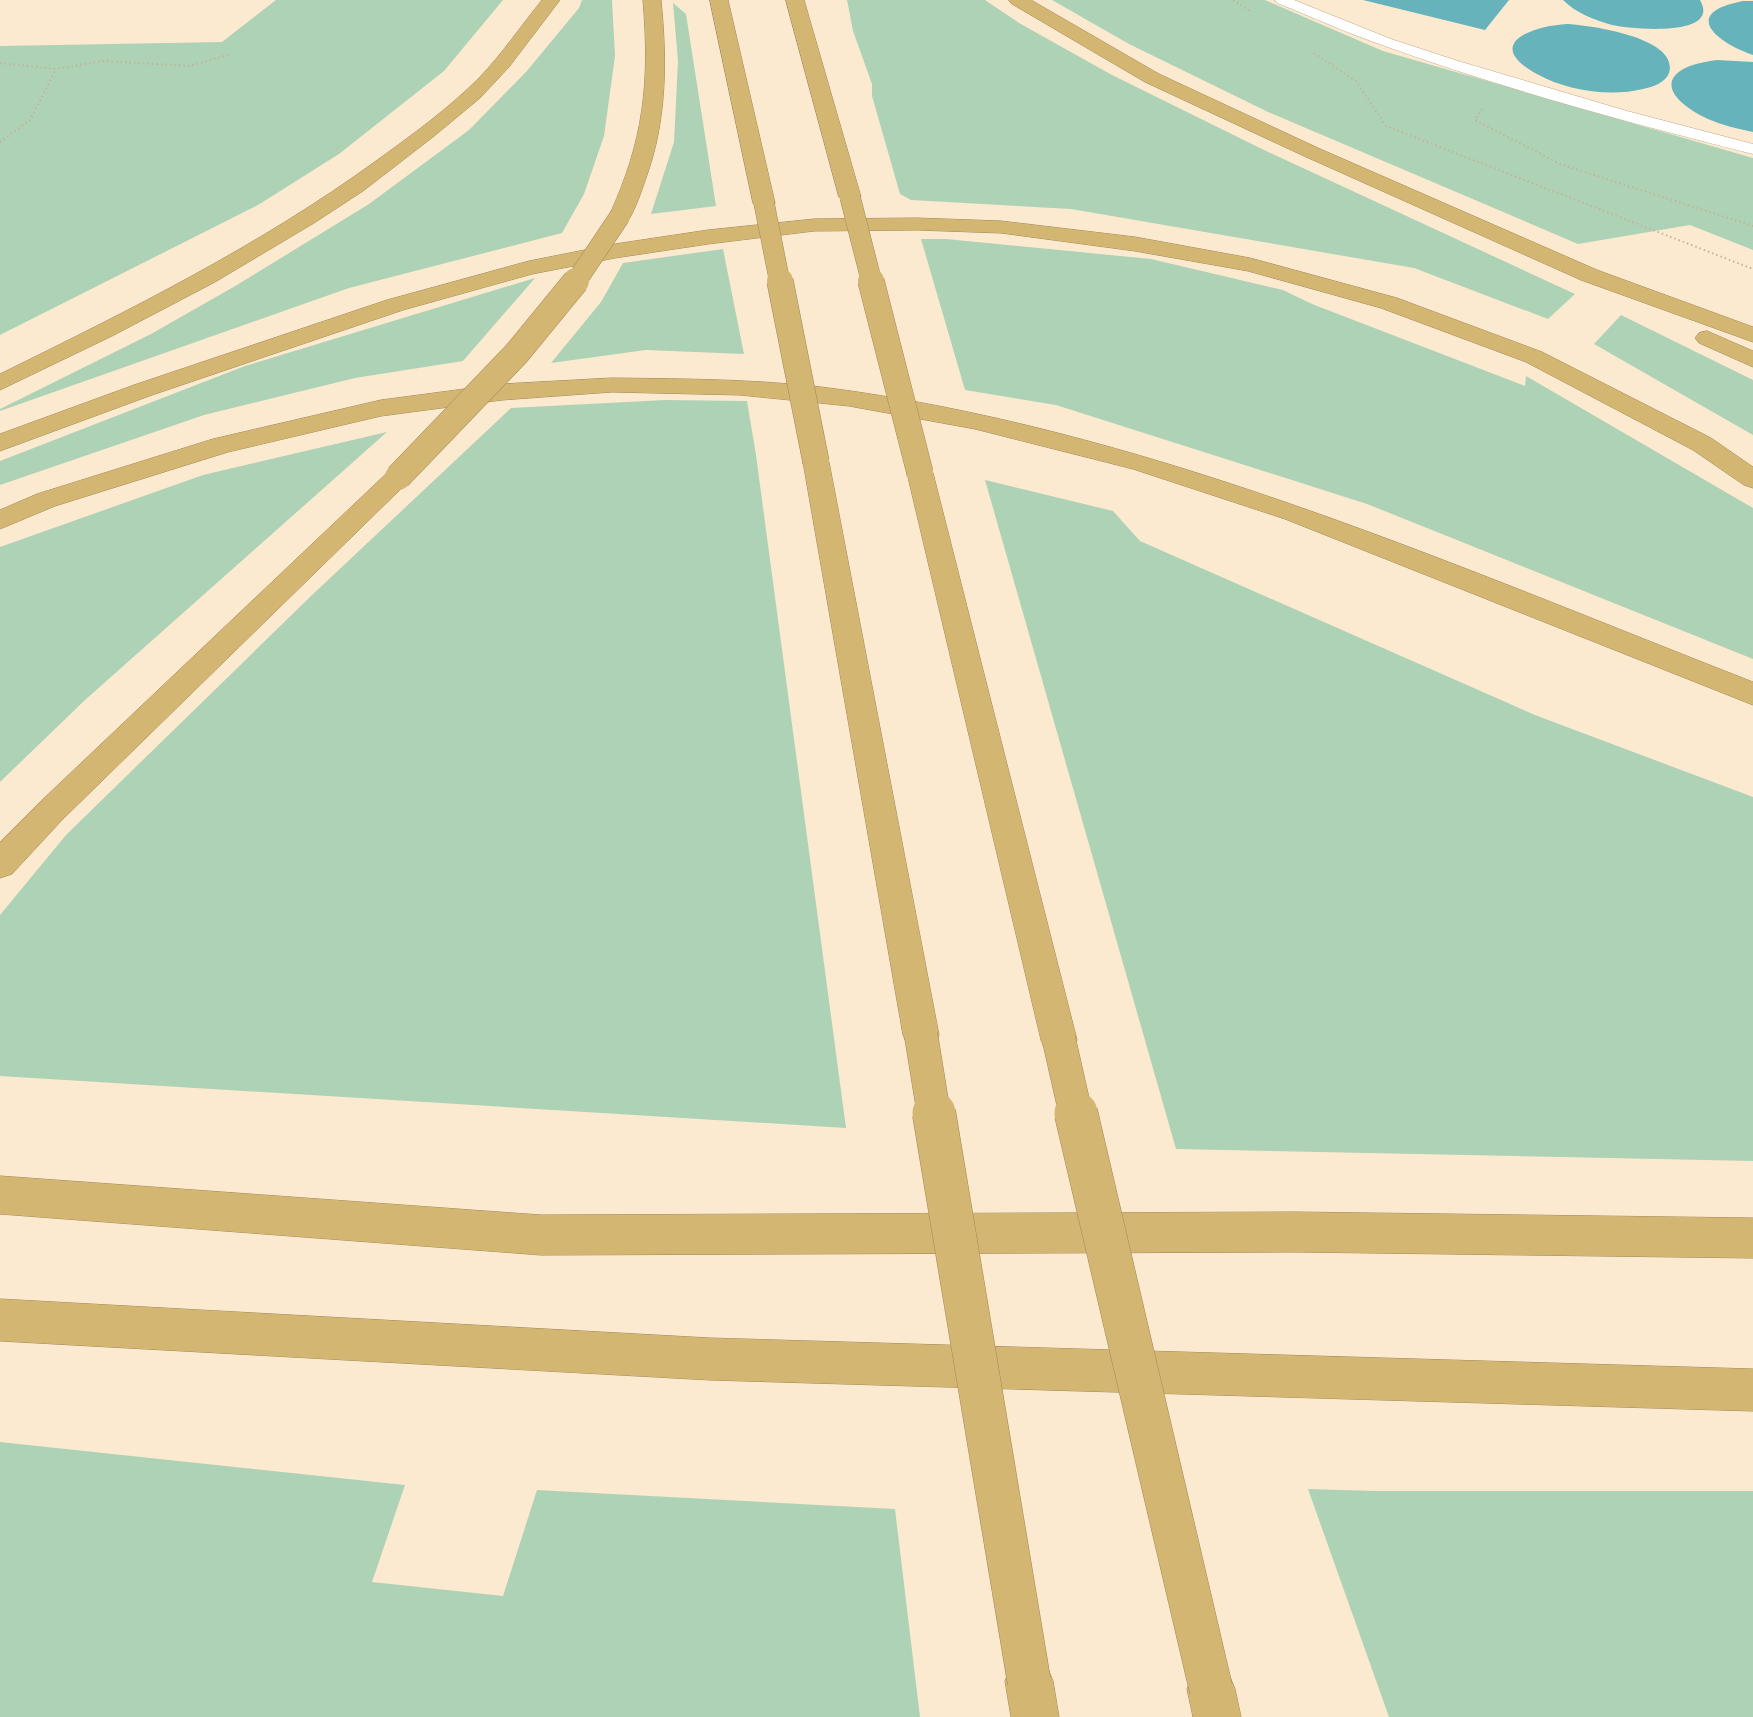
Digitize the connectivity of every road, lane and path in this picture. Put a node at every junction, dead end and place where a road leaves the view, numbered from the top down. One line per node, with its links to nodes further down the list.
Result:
1 (551, 0): 21 (highway)
2 (652, 0): 26 (highway, bridge)
3 (719, 0): 31 (highway, bridge)
4 (795, 0): 32 (highway, bridge)
5 (1018, 0): 18 (highway)
6 (1233, 0): 8 (path)
7 (1282, 0): 15 (lane)
8 (1252, 12)
9 (1309, 50): 17 (path)
10 (231, 54): 12 (path)
11 (0, 63): 12 (path)
12 (56, 69): 14 (path)
13 (1486, 104): 16 (path)
14 (0, 142)
15 (1753, 149)
16 (1753, 226)
17 (1753, 269)
18 (1589, 275): 19 (highway); 20 (highway)
19 (1753, 335)
20 (1753, 360)
21 (0, 383)
22 (0, 444): 23 (highway)
23 (1753, 479)
24 (0, 520): 25 (highway)
25 (1753, 694)
26 (0, 864)
27 (0, 1195): 28 (highway)
28 (1753, 1238)
29 (0, 1320): 30 (highway)
30 (1753, 1390)
31 (1032, 1699)
32 (1214, 1703)

